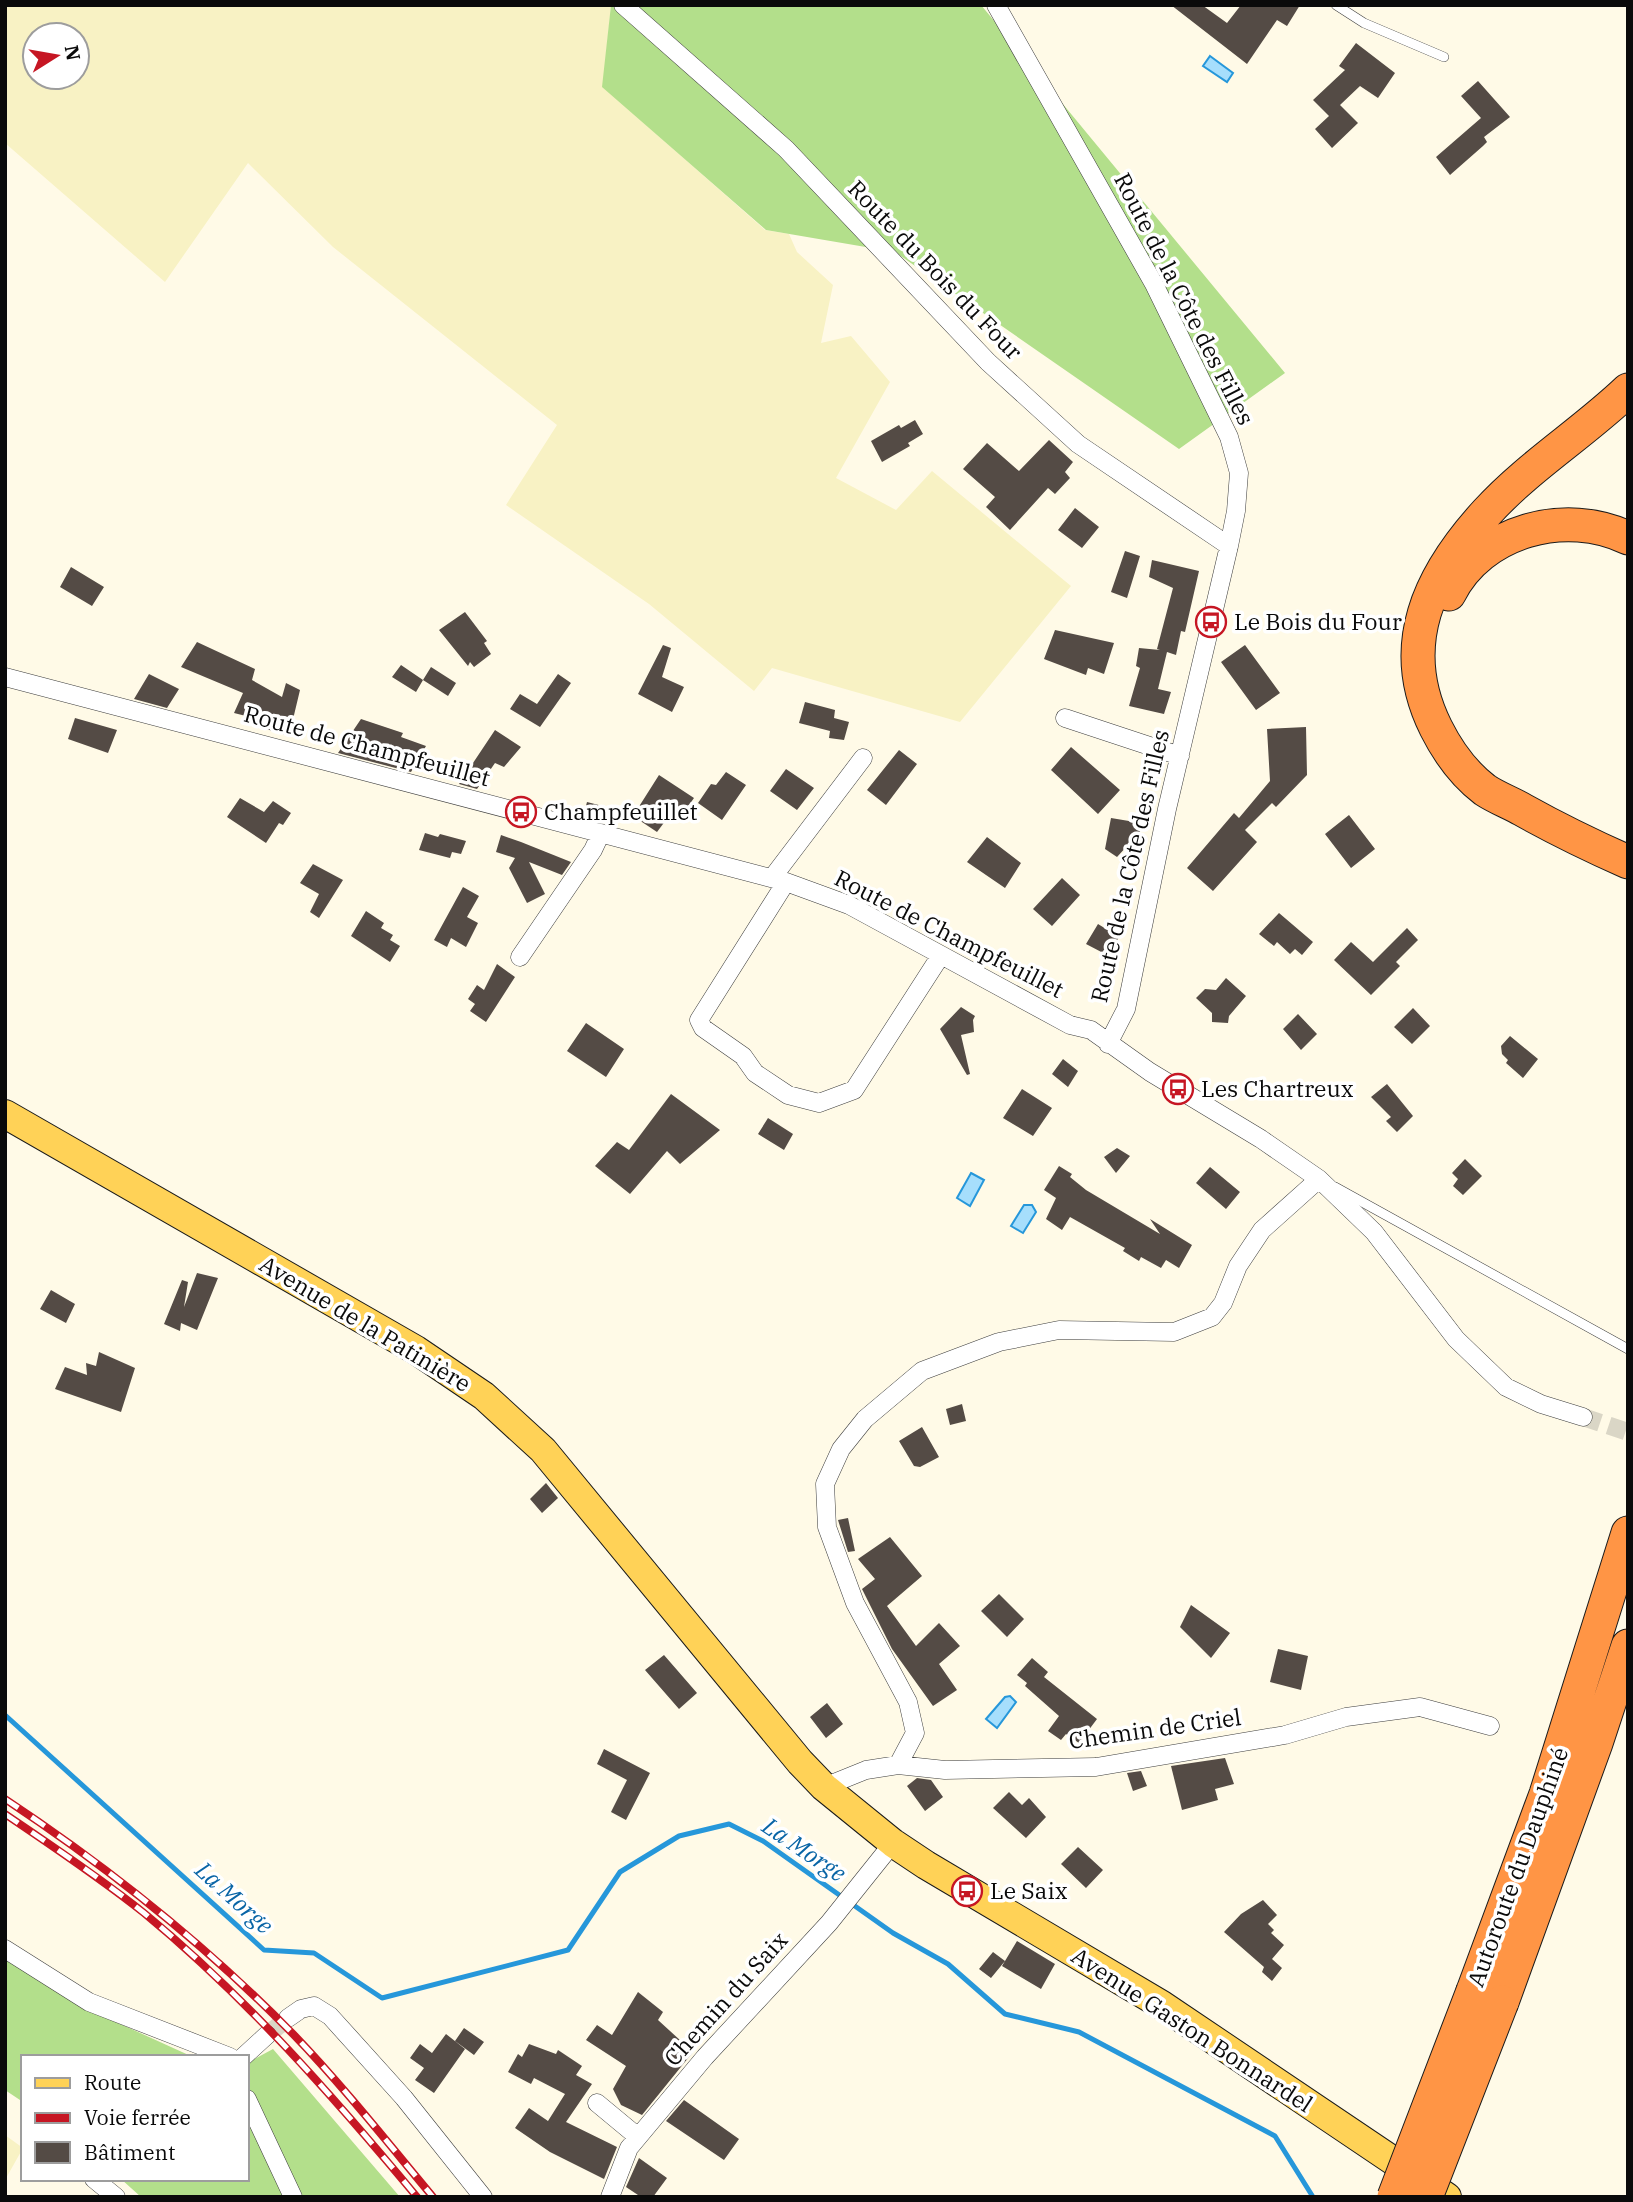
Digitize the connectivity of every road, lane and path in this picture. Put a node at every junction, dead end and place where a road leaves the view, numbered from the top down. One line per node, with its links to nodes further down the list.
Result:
1 (623, 5): 7 (street, Route du Bois du Four)
2 (996, 5): 7 (street, Route de la Côte des Filles)
3 (1336, 5): 4 (lane)
4 (1444, 57)
5 (1628, 390): 12 (highway)
6 (1628, 538): 12 (highway)
7 (1229, 546): 10 (street, Route de la Côte des Filles)
8 (5, 677): 13 (street, Route de Champfeuillet)
9 (1065, 718): 10 (street)
10 (1180, 756): 18 (street, Route de la Côte des Filles)
11 (863, 758): 15 (street)
12 (1522, 809): 14 (highway)
13 (601, 833): 15 (street, Route de Champfeuillet); 17 (street)
14 (1628, 862)
15 (779, 880): 16 (street, Route de Champfeuillet); 16 (street)
16 (941, 955): 18 (street, Route de Champfeuillet)
17 (520, 957)
18 (1108, 1044): 20 (street, Route de Champfeuillet)
19 (5, 1114): 26 (main road, Avenue de la Patinière)
20 (1319, 1179): 21 (lane); 22 (street, Route de Champfeuillet); 27 (street)
21 (1628, 1349)
22 (1583, 1418)
23 (1628, 1533): 31 (highway, Autoroute du Dauphiné)
24 (1628, 1647): 31 (highway, Autoroute du Dauphiné)
25 (1490, 1726): 27 (street, Chemin de Criel)
26 (774, 1733): 28 (main road, Avenue Gaston Bonnardel)
27 (898, 1765): 28 (street, Chemin de Criel)
28 (824, 1787): 29 (main road, Avenue Gaston Bonnardel)
29 (893, 1843): 38 (street, Chemin du Saix); 44 (main road, Avenue Gaston Bonnardel)
30 (5, 1949): 34 (street)
31 (1488, 1997): 42 (highway, Autoroute du Dauphiné, bridge); 43 (highway, Autoroute du Dauphiné, bridge)
32 (288, 2018): 40 (street)
33 (267, 2035): 35 (street)
34 (225, 2055)
35 (245, 2055)
36 (248, 2101): 39 (street)
37 (597, 2103): 38 (street)
38 (638, 2137): 41 (street, Chemin du Saix)
39 (293, 2197)
40 (483, 2197)
41 (610, 2197)
42 (1394, 2197)
43 (1426, 2197)
44 (1447, 2197)

